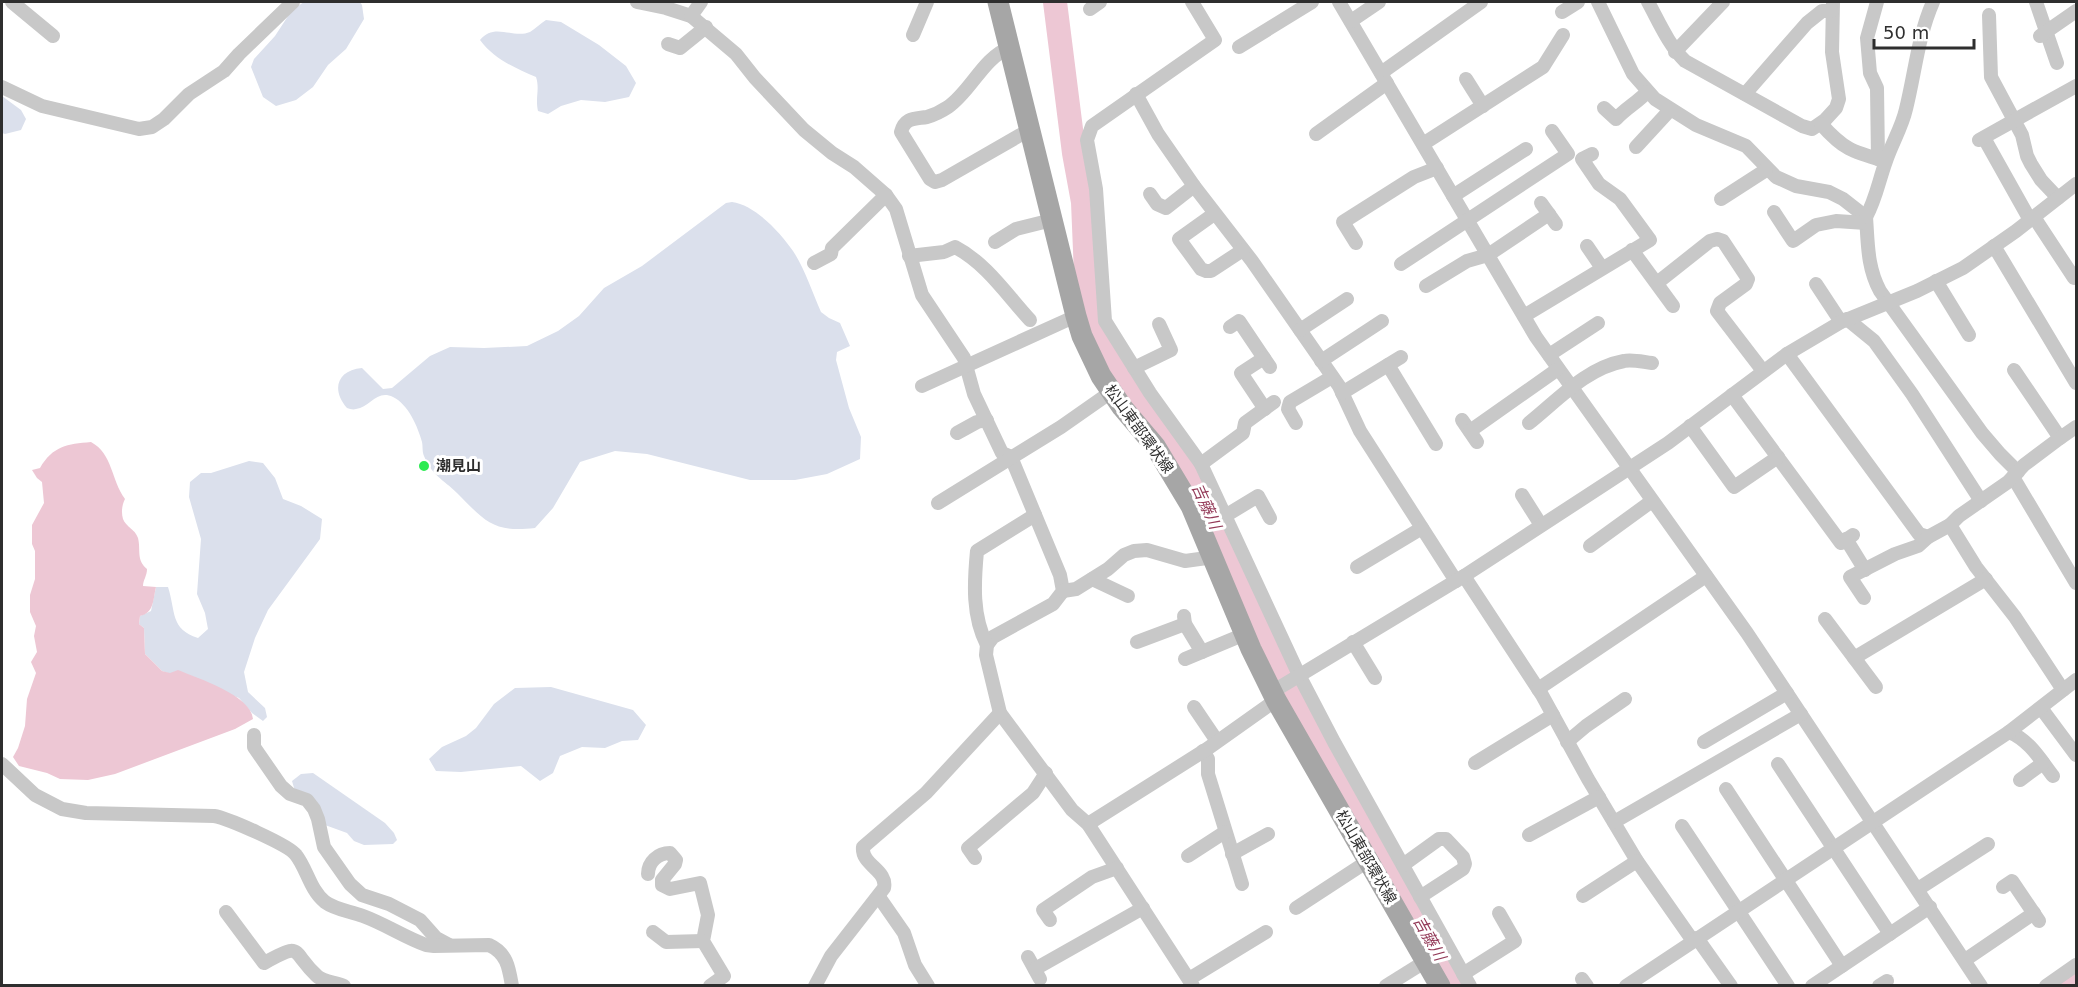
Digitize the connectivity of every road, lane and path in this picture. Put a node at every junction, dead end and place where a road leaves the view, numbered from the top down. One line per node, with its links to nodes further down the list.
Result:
1 (10, 2): 19 (street); 30 (street)
2 (292, 2): 39 (street)
3 (637, 2): 23 (street)
4 (701, 2): 23 (street)
5 (927, 2): 27 (street)
6 (998, 2): 33 (main road, 松山東部環状線)
7 (1192, 2): 41 (street)
8 (1312, 2): 32 (street)
9 (1340, 2): 24 (street)
10 (1379, 2): 24 (street)
11 (1481, 2): 36 (street)
12 (1578, 2): 21 (street)
13 (1598, 2): 40 (street)
14 (1648, 2): 34 (street)
15 (1723, 2): 34 (street)
16 (1877, 2): 55 (street)
17 (1933, 2): 55 (street)
18 (2036, 2): 28 (street)
19 (2, 4)
20 (1833, 6): 42 (street); 47 (street)
21 (1562, 12)
22 (2076, 12): 28 (street)
23 (691, 16): 26 (street)
24 (1351, 21): 36 (street)
25 (1986, 24): 46 (street)
26 (706, 27): 31 (street); 61 (street)
27 (918, 32)
28 (2042, 34): 35 (street)
29 (1563, 35): 43 (street)
30 (53, 36)
31 (668, 44)
32 (1239, 47)
33 (1009, 48): 48 (main road, 松山東部環状線); 48 (street)
34 (1675, 52): 42 (street)
35 (2057, 63)
36 (1384, 78): 49 (street); 51 (street)
37 (1466, 79): 43 (street)
38 (2076, 86): 46 (street)
39 (2, 87)
40 (1647, 92): 44 (street); 45 (street)
41 (1136, 94): 59 (street); 108 (street)
42 (1745, 94): 47 (street)
43 (1483, 106): 51 (street)
44 (1604, 108)
45 (1670, 110): 52 (street); 57 (street)
46 (2013, 120): 63 (street); 68 (street)
47 (1821, 124): 55 (street)
48 (1029, 130): 69 (main road, 松山東部環状線)
49 (1316, 134)
50 (1561, 136): 70 (street)
51 (1423, 144): 56 (street)
52 (1636, 147)
53 (1526, 149): 62 (street)
54 (1592, 154): 77 (street)
55 (1882, 160): 71 (street)
56 (1437, 168): 62 (street); 73 (street)
57 (1767, 170): 64 (street); 71 (street)
58 (2076, 184): 63 (street)
59 (1194, 186): 60 (street); 66 (street)
60 (1150, 194)
61 (886, 195): 79 (street); 80 (street)
62 (1453, 196): 70 (street)
63 (2058, 198): 68 (street)
64 (1721, 199)
65 (1774, 212): 71 (street)
66 (1214, 214): 76 (street); 76 (street)
67 (1548, 214): 78 (street)
68 (2032, 219): 75 (street); 83 (street)
69 (1052, 220): 72 (street); 91 (main road, 松山東部環状線)
70 (1467, 220): 78 (street); 81 (street)
71 (1866, 220): 89 (street)
72 (995, 242)
73 (1356, 243)
74 (1587, 246): 82 (street)
75 (1994, 246): 84 (street); 113 (street)
76 (1243, 250): 99 (street)
77 (1632, 250): 82 (street); 85 (street)
78 (1488, 255): 87 (street); 92 (street)
79 (909, 256): 93 (street); 107 (street)
80 (814, 263)
81 (1401, 264)
82 (1602, 268): 92 (street)
83 (2074, 278)
84 (1936, 281): 89 (street); 100 (street)
85 (1657, 283): 90 (street); 111 (street)
86 (1816, 284): 95 (street)
87 (1426, 286)
88 (1347, 299): 99 (street)
89 (1888, 303): 95 (street); 132 (street)
90 (1673, 306)
91 (1076, 316): 107 (street); 116 (main road, 松山東部環状線)
92 (1524, 316): 102 (street)
93 (1030, 320)
94 (1382, 321): 104 (street)
95 (1844, 321): 101 (street); 135 (street)
96 (1599, 323): 102 (street)
97 (1159, 324): 108 (street)
98 (1230, 327): 130 (street)
99 (1300, 330): 104 (street)
100 (1969, 335)
101 (1787, 354): 111 (street); 143 (street)
102 (1548, 355): 109 (street)
103 (1401, 357): 106 (street)
104 (1321, 361): 112 (street)
105 (1652, 363): 115 (street)
106 (1388, 365): 117 (street); 127 (street)
107 (966, 366): 114 (street); 119 (street)
108 (1134, 368): 130 (street)
109 (1558, 369): 115 (street); 124 (street)
110 (2014, 370): 126 (street)
111 (1763, 371): 118 (street)
112 (1332, 377): 117 (street); 120 (street)
113 (2076, 383)
114 (922, 386)
115 (1572, 388): 121 (street); 131 (street)
116 (1111, 392): 128 (street); 145 (main road, 松山東部環状線)
117 (1342, 393): 142 (street)
118 (1732, 395): 122 (street); 129 (street)
119 (987, 420): 125 (street); 128 (street)
120 (1296, 423)
121 (1530, 423)
122 (1690, 426): 129 (street); 131 (street)
123 (2076, 430): 126 (street)
124 (1470, 431)
125 (957, 434)
126 (2060, 438): 132 (street)
127 (1436, 444)
128 (1011, 457): 136 (street); 137 (street)
129 (1778, 457): 147 (street)
130 (1201, 464): 138 (street)
131 (1628, 468): 134 (street); 140 (street)
132 (2016, 474): 135 (street); 152 (street)
133 (1522, 495): 140 (street)
134 (1652, 501): 144 (street); 148 (street)
135 (1981, 501): 141 (street)
136 (938, 503)
137 (1035, 515): 153 (street); 160 (street)
138 (1225, 516): 139 (street); 164 (street)
139 (1270, 518)
140 (1541, 525): 149 (street)
141 (1950, 525): 143 (street); 151 (street)
142 (1422, 528): 146 (street); 149 (street)
143 (1928, 537): 147 (street)
144 (1590, 546)
145 (1214, 557): 150 (street); 157 (main road, 松山東部環状線)
146 (1357, 567)
147 (1865, 570): 155 (street)
148 (1707, 576): 168 (street); 171 (street)
149 (1460, 578): 159 (street); 168 (street)
150 (1092, 579): 153 (street); 154 (street)
151 (1986, 579): 162 (street); 169 (street)
152 (2076, 583)
153 (1063, 591): 160 (street)
154 (1128, 596)
155 (1864, 598)
156 (1825, 619): 162 (street)
157 (1245, 634): 161 (street); 170 (main road, 松山東部環状線)
158 (1137, 642): 161 (street)
159 (1353, 642): 164 (street); 165 (street)
160 (987, 645): 175 (street)
161 (1202, 652): 163 (street)
162 (1854, 658): 167 (street)
163 (1185, 659)
164 (1297, 676): 170 (street); 209 (street)
165 (1375, 678)
166 (2076, 680): 169 (street)
167 (1876, 687)
168 (1538, 689): 176 (street)
169 (2063, 690): 174 (street)
170 (1275, 693): 180 (street); 206 (main road, 松山東部環状線)
171 (1787, 693): 177 (street); 182 (street)
172 (1625, 699): 181 (street)
173 (1194, 706): 180 (street)
174 (2041, 708): 178 (street); 184 (street)
175 (999, 713): 189 (street); 217 (street)
176 (1553, 714): 181 (street); 185 (street)
177 (1801, 714): 194 (street); 195 (street)
178 (2009, 732): 186 (street); 194 (street)
179 (254, 735): 231 (street)
180 (1217, 741): 183 (street)
181 (1568, 742): 193 (street)
182 (1704, 742)
183 (1203, 751): 196 (street); 198 (street)
184 (2076, 754)
185 (1475, 763)
186 (2043, 763): 190 (street); 191 (street)
187 (2, 764): 231 (street)
188 (1778, 764): 202 (street)
189 (1046, 773): 196 (street); 205 (street)
190 (2053, 776)
191 (2020, 780)
192 (1726, 789): 211 (street)
193 (1601, 801): 195 (street); 200 (street)
194 (1872, 821): 202 (street); 215 (street)
195 (1614, 822): 207 (street)
196 (1088, 824): 208 (street)
197 (1682, 826): 222 (street)
198 (1225, 832): 203 (street); 204 (street)
199 (1268, 834): 203 (street)
200 (1533, 838)
201 (1988, 844): 215 (street)
202 (1833, 847): 211 (street); 228 (street)
203 (1232, 854): 213 (street)
204 (1188, 856)
205 (975, 858)
206 (1368, 861): 212 (main road, 松山東部環状線); 221 (street)
207 (1637, 861): 216 (street); 229 (street)
208 (1117, 868): 220 (street); 225 (street)
209 (1403, 869): 212 (street); 218 (street); 218 (street)
210 (648, 874): 230 (street)
211 (1785, 879): 222 (street); 235 (street)
212 (1384, 883): 233 (main road, 松山東部環状線)
213 (1242, 884)
214 (2003, 887): 232 (street)
215 (1918, 889): 219 (street)
216 (1583, 896)
217 (879, 897): 242 (street); 243 (street)
218 (1420, 897): 237 (street)
219 (1930, 907): 228 (street); 232 (street)
220 (1143, 908): 236 (street); 238 (street)
221 (1296, 908)
222 (1738, 910): 229 (street); 248 (street)
223 (225, 912): 239 (street)
224 (1499, 913): 237 (street)
225 (1050, 920)
226 (1266, 932): 238 (street)
227 (653, 933): 230 (street)
228 (1890, 934): 235 (street)
229 (1695, 939): 246 (street); 247 (street)
230 (703, 941): 241 (street)
231 (451, 946): 240 (street)
232 (1965, 960): 250 (street)
233 (1426, 961): 244 (street); 245 (main road, 松山東部環状線)
234 (2076, 965): 251 (street)
235 (1842, 966): 249 (street)
236 (1034, 968)
237 (1467, 980)
238 (1191, 982)
239 (344, 986)
240 (512, 986)
241 (710, 986)
242 (815, 986)
243 (928, 986)
244 (1386, 986)
245 (1440, 986)
246 (1626, 986)
247 (1731, 986)
248 (1788, 986)
249 (1812, 986)
250 (1981, 986)
251 (2046, 986)

